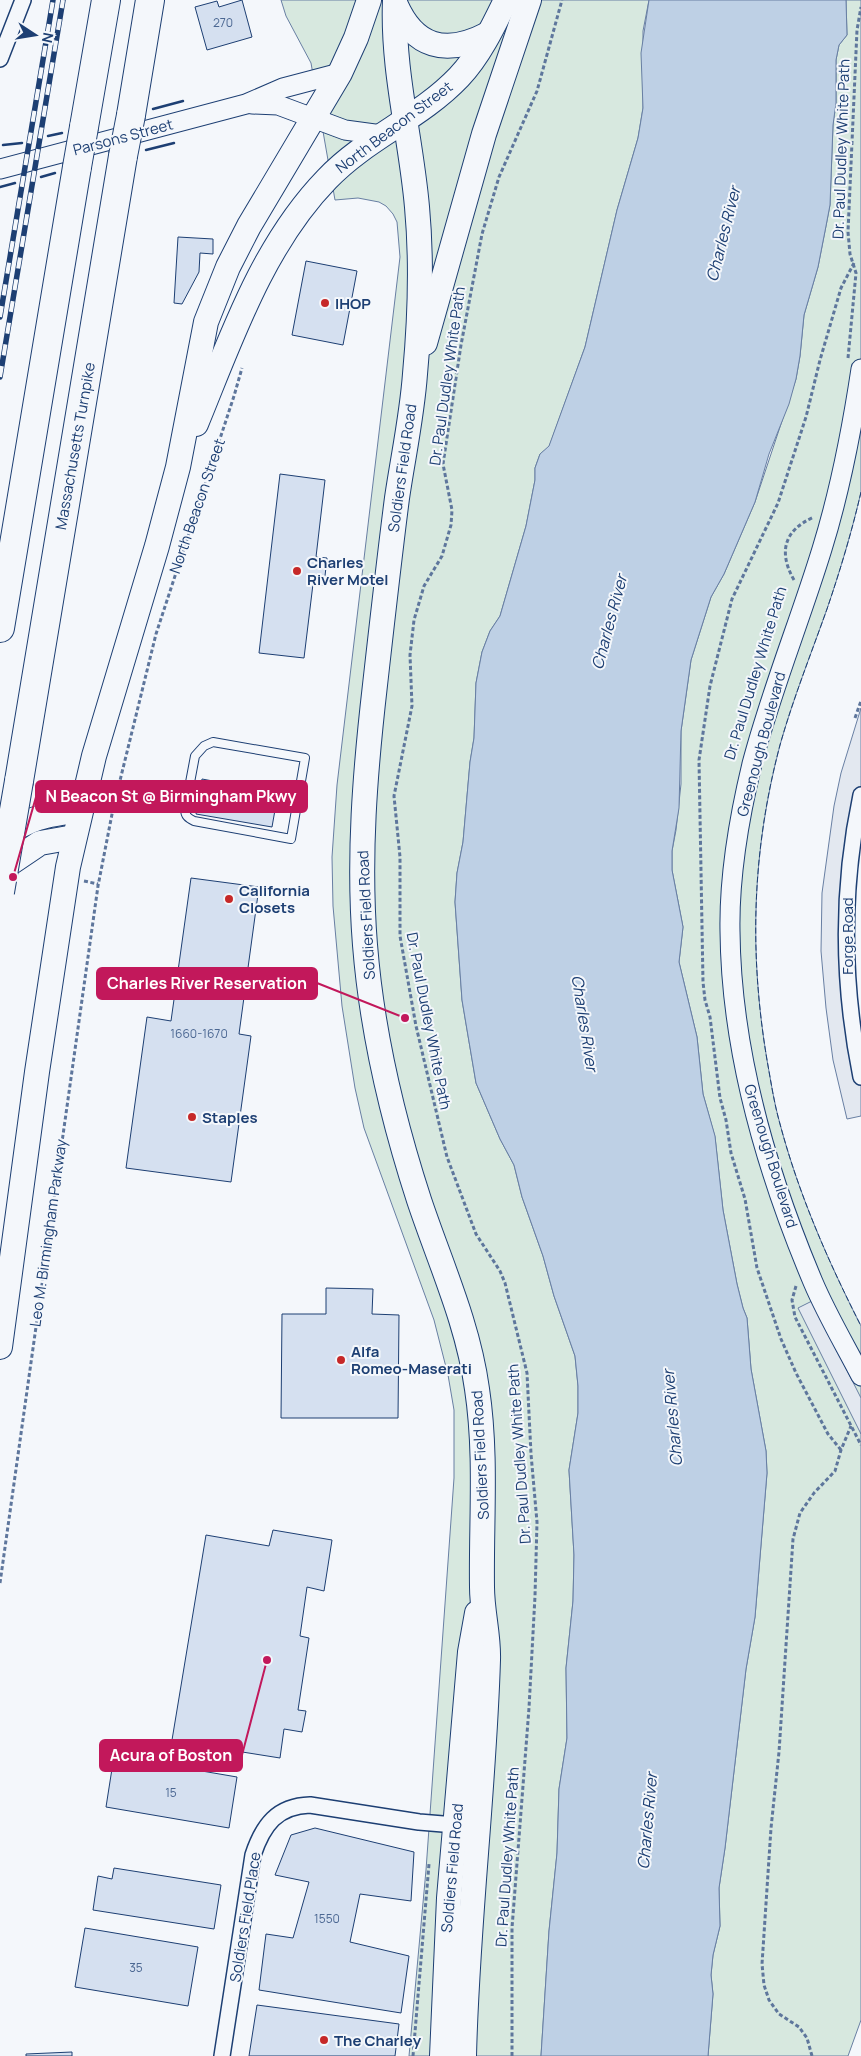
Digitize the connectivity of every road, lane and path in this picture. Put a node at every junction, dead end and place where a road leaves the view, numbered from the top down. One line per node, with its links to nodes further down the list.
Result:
1 (23, 0): 11 (street)
2 (106, 0): 24 (highway, bridge)
3 (150, 0): 34 (highway, Massachusetts Turnpike, bridge)
4 (370, 0): 12 (main road, North Beacon Street)
5 (506, 0): 10 (main road, North Beacon Street)
6 (529, 0): 20 (main road, Soldiers Field Road)
7 (562, 0): 53 (path, Dr. Paul Dudley White Path)
8 (395, 2): 10 (main road); 15 (main road, Soldiers Field Road)
9 (861, 7): 19 (path, Dr. Paul Dudley White Path)
10 (488, 34): 15 (main road, North Beacon Street)
11 (0, 59)
12 (340, 73): 13 (street, Parsons Street); 14 (main road, North Beacon Street)
13 (246, 104): 14 (street, Parsons Street); 17 (street, Parsons Street)
14 (313, 119): 16 (street, Parsons Street); 21 (main road, North Beacon Street)
15 (404, 119): 16 (main road, North Beacon Street); 20 (main road, Soldiers Field Road)
16 (382, 135): 21 (main road, North Beacon Street)
17 (0, 170)
18 (243, 364): 33 (path, North Beacon Street)
19 (854, 364): 38 (street, Greenough Boulevard)
20 (415, 376): 42 (main road, Soldiers Field Road)
21 (178, 467): 29 (main road, North Beacon Street)
22 (814, 524): 23 (path, Dr. Paul Dudley White Path)
23 (798, 575)
24 (0, 628)
25 (861, 701): 26 (path)
26 (855, 718)
27 (213, 742): 27 (lane)
28 (861, 795): 35 (street, Forge Road)
29 (80, 810): 30 (main road); 31 (main road, North Beacon Street)
30 (0, 838)
31 (74, 838): 32 (main road); 37 (main road)
32 (0, 870)
33 (98, 884): 41 (path, Leo M. Birmingham Parkway)
34 (0, 892)
35 (861, 1077)
36 (796, 1280): 39 (path)
37 (0, 1347)
38 (861, 1376)
39 (851, 1426): 40 (path); 54 (path)
40 (861, 1445)
41 (0, 1583)
42 (482, 1592): 43 (main road, Soldiers Field Road); 46 (main road, Soldiers Field Road)
43 (455, 1825): 45 (main road, Soldiers Field Road); 47 (street, Soldiers Field Place)
44 (429, 1864): 48 (path)
45 (447, 1928): 49 (main road); 50 (main road, Soldiers Field Road)
46 (466, 1992): 51 (main road, Soldiers Field Road); 52 (main road)
47 (222, 2056)
48 (413, 2056)
49 (425, 2056)
50 (442, 2056)
51 (464, 2056)
52 (472, 2056)
53 (512, 2056)
54 (812, 2056)

